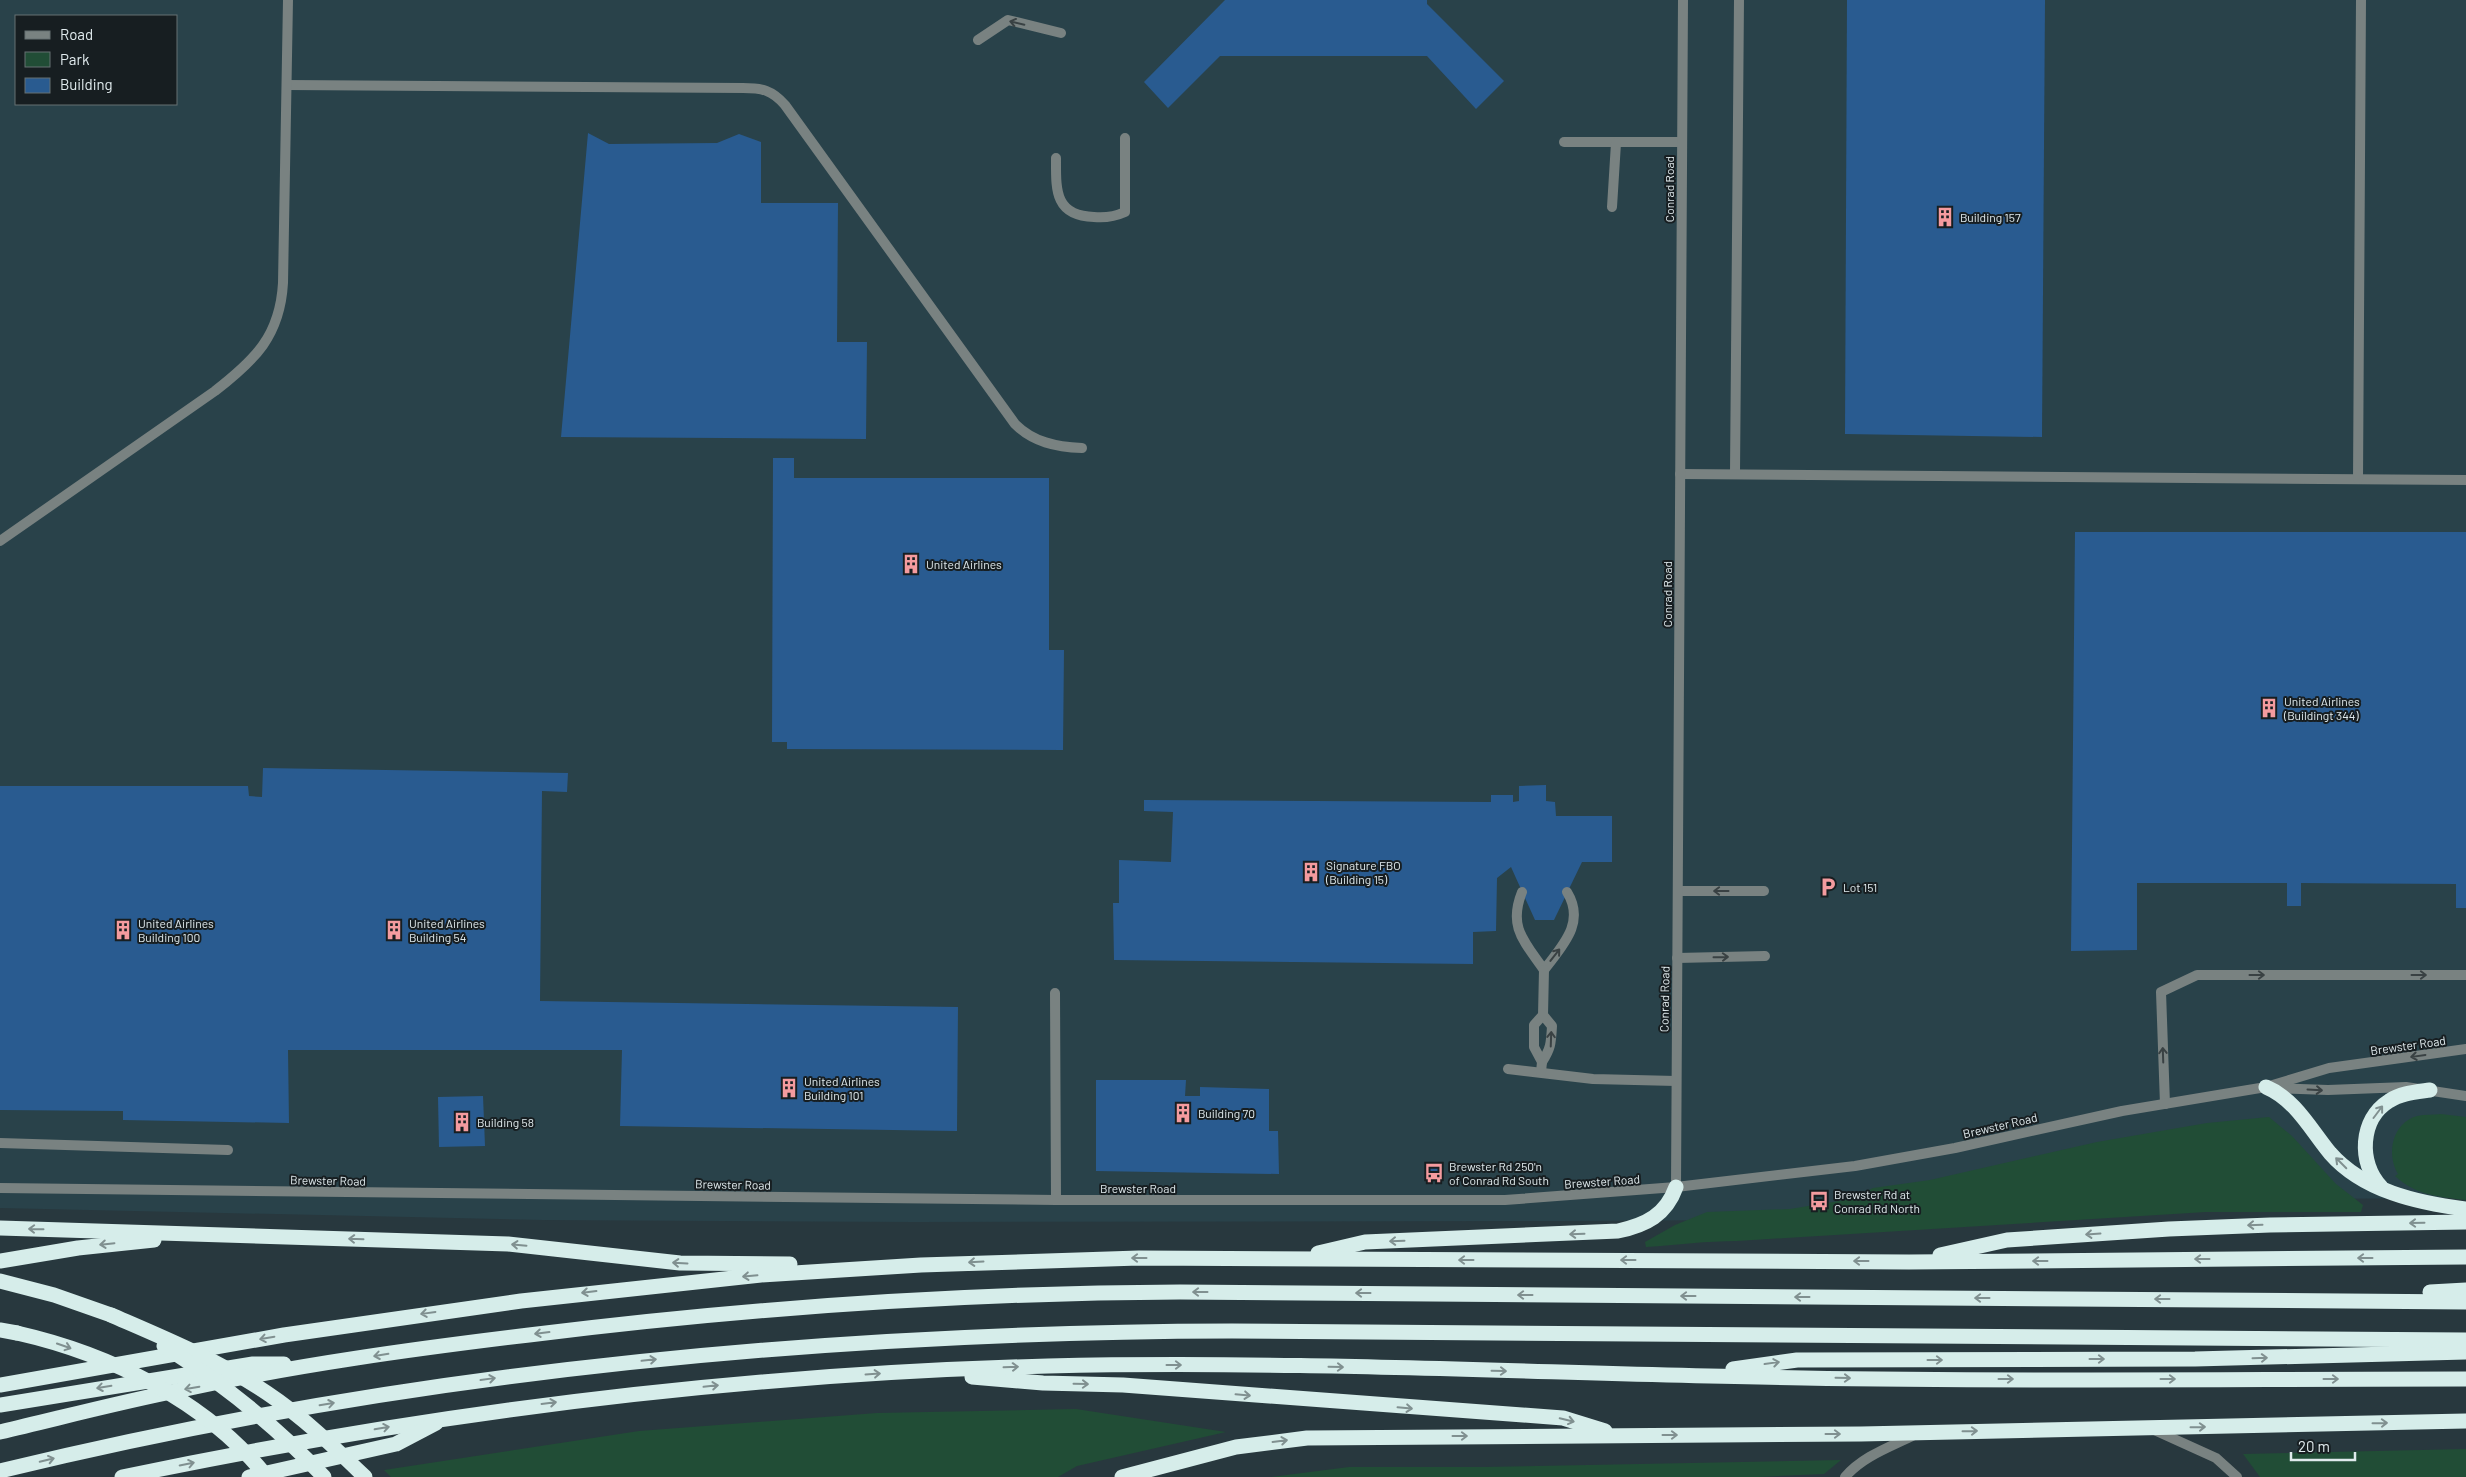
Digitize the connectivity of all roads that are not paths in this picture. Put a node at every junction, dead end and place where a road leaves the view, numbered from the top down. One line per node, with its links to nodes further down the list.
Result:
1 (288, 0): 7 (street)
2 (1683, 0): 10 (street, Conrad Road)
3 (1739, 0): 15 (street)
4 (2361, 0): 17 (street)
5 (1061, 33): 6 (street, one-way to 6)
6 (978, 40)
7 (286, 85): 14 (street); 19 (street)
8 (1125, 138): 12 (street)
9 (1564, 142): 11 (street)
10 (1682, 142): 11 (street); 16 (street, Conrad Road)
11 (1616, 143): 13 (street)
12 (1056, 158)
13 (1612, 207)
14 (1082, 448)
15 (1735, 473): 16 (street); 17 (street)
16 (1680, 474): 20 (street, Conrad Road)
17 (2358, 479): 18 (street)
18 (2466, 480)
19 (0, 541)
20 (1678, 891): 21 (street, one-way to 20); 25 (street, Conrad Road)
21 (1764, 891)
22 (1522, 892): 26 (street)
23 (1567, 892): 26 (street, one-way to 23)
24 (1765, 956): 25 (street, one-way to 24)
25 (1677, 958): 33 (street, Conrad Road)
26 (1544, 970): 29 (street)
27 (2466, 975): 37 (street, one-way to 27)
28 (1055, 993): 43 (street)
29 (1543, 1016): 31 (street); 31 (street, one-way to 29)
30 (2466, 1049): 34 (street, Brewster Road, one-way to 34)
31 (1541, 1067): 32 (street); 33 (street)
32 (1508, 1069)
33 (1676, 1081): 40 (street, Conrad Road)
34 (2266, 1087): 35 (street, Brewster Road, one-way to 35); 37 (street, Brewster Road); 42 (highway, one-way to 34)
35 (2430, 1090): 36 (street, Brewster Road); 42 (highway, one-way to 35)
36 (2466, 1096)
37 (2165, 1104): 40 (street, Brewster Road)
38 (0, 1143): 39 (street)
39 (228, 1150)
40 (1676, 1187): 43 (street, Brewster Road); 49 (highway, one-way to 49)
41 (0, 1188): 43 (street, Brewster Road)
42 (2382, 1188): 44 (highway)
43 (1056, 1200)
44 (2466, 1210)
45 (2466, 1222): 51 (highway, one-way to 51)
46 (0, 1228): 47 (highway, one-way to 46)
47 (242, 1235): 50 (highway, one-way to 50); 52 (highway, one-way to 47)
48 (2466, 1257): 51 (highway, one-way to 51)
49 (1292, 1259): 51 (highway, one-way to 49); 52 (highway, one-way to 52)
50 (0, 1261)
51 (1909, 1262)
52 (921, 1265): 65 (highway, one-way to 65)
53 (0, 1281): 57 (highway)
54 (2466, 1290): 55 (highway)
55 (2281, 1300): 56 (highway); 61 (highway, one-way to 61)
56 (2466, 1302)
57 (111, 1315): 78 (highway, bridge); 79 (highway, bridge)
58 (0, 1330): 77 (highway, one-way to 77, bridge)
59 (2466, 1340): 74 (highway, one-way to 59)
60 (2466, 1352): 63 (highway, one-way to 60)
61 (326, 1363): 66 (highway, one-way to 66); 70 (highway, one-way to 70)
62 (910, 1372): 63 (highway, one-way to 63); 67 (highway, one-way to 62); 72 (highway, one-way to 72)
63 (1690, 1375): 64 (highway, one-way to 64)
64 (2466, 1379)
65 (0, 1386)
66 (0, 1405)
67 (449, 1417): 75 (highway, one-way to 67); 76 (highway)
68 (2466, 1421): 69 (highway, one-way to 68)
69 (2149, 1428): 71 (highway, one-way to 69); 83 (street)
70 (0, 1432)
71 (1921, 1432): 72 (highway, one-way to 71); 82 (street)
72 (1622, 1435): 73 (highway, one-way to 72)
73 (1215, 1452): 80 (highway); 81 (highway)
74 (0, 1471)
75 (122, 1477)
76 (249, 1477)
77 (267, 1477)
78 (324, 1477)
79 (365, 1477)
80 (1122, 1477)
81 (1148, 1477)
82 (1845, 1477)
83 (2237, 1477)

